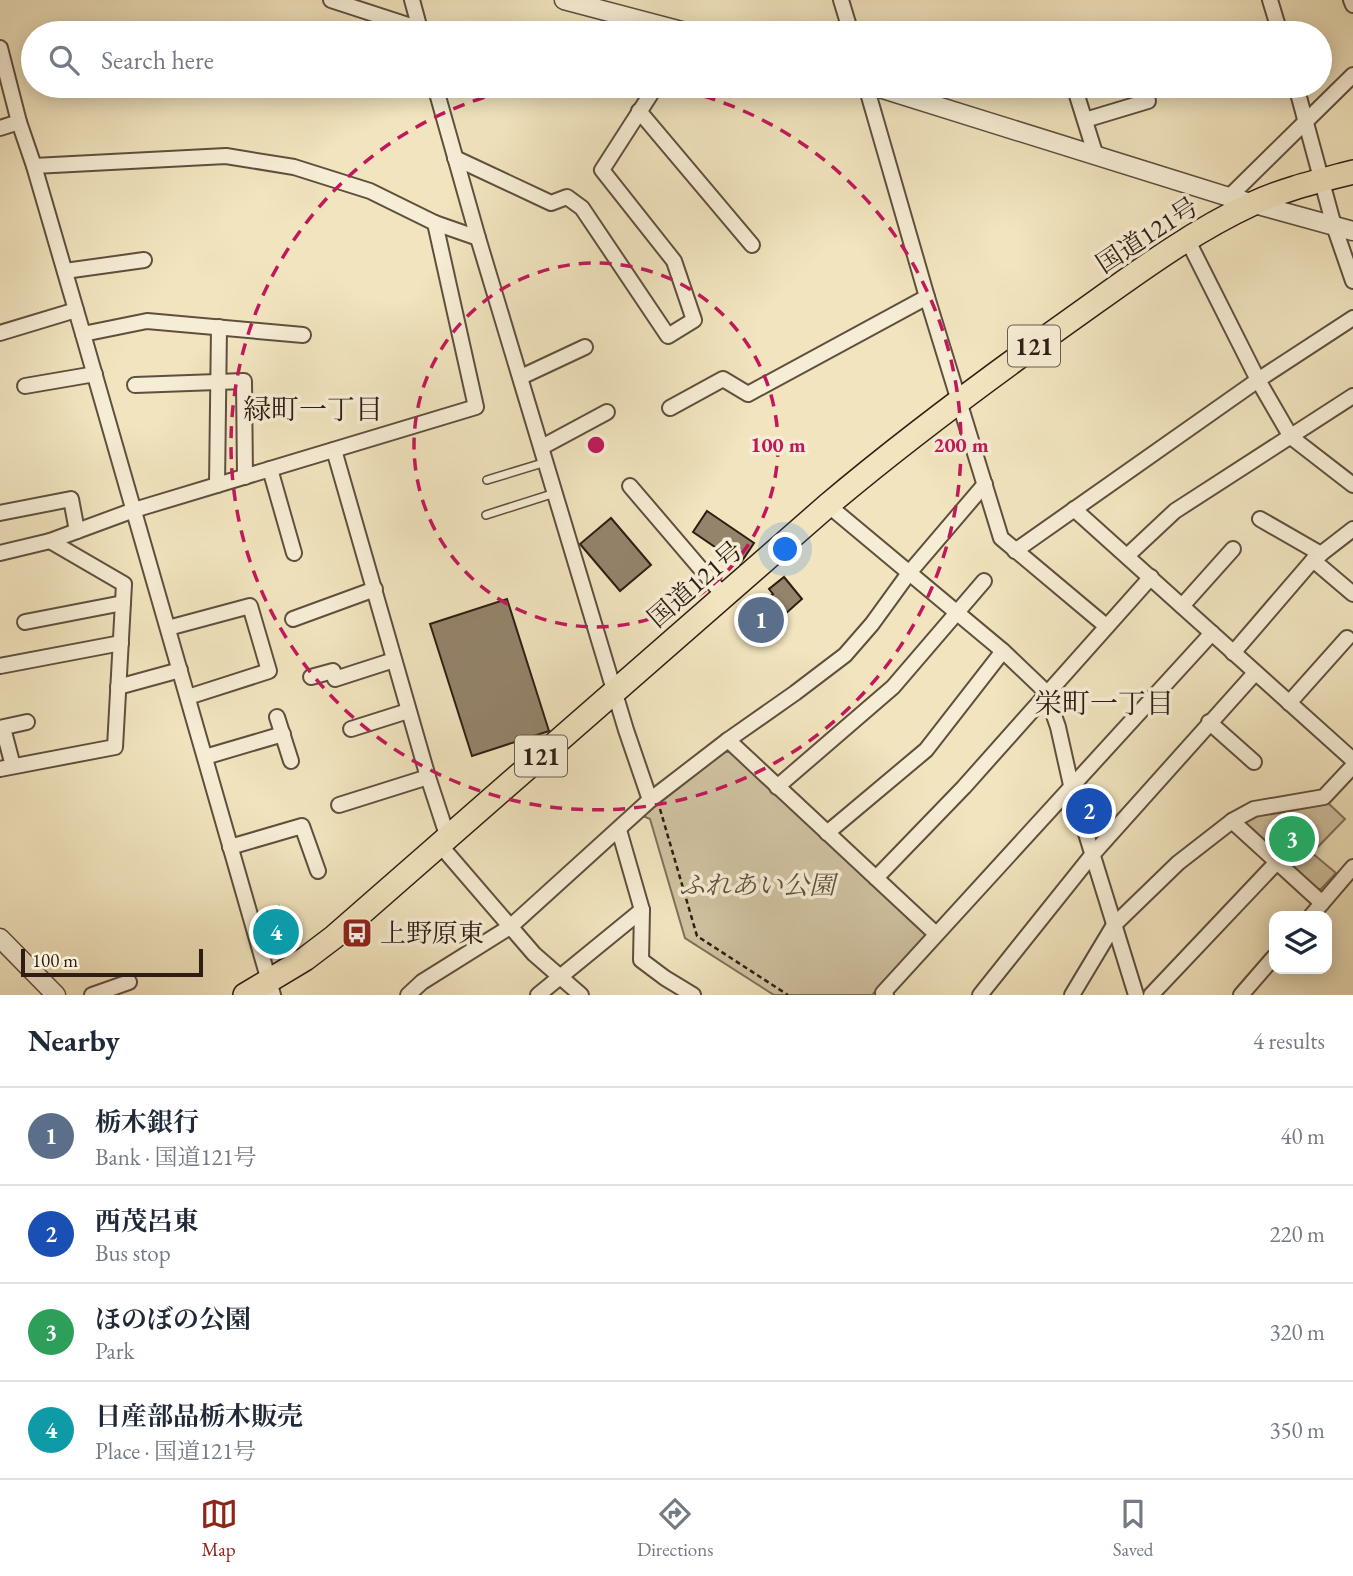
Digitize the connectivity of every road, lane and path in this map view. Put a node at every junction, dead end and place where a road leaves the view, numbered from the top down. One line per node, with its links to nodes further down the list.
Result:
1 (331, 0): 7 (street)
2 (412, 0): 8 (street)
3 (564, 0): 6 (street)
4 (841, 0): 10 (street)
5 (1269, 0): 11 (street)
6 (585, 3): 9 (street)
7 (391, 21)
8 (417, 21)
9 (647, 21)
10 (847, 21)
11 (1276, 21)
12 (0, 48): 26 (street)
13 (1353, 75): 14 (street)
14 (1332, 96)
15 (438, 98): 29 (street)
16 (648, 98): 23 (street)
17 (869, 98): 44 (street)
18 (913, 98): 28 (street)
19 (1078, 98): 24 (street)
20 (1147, 98): 24 (street)
21 (1299, 98): 25 (street)
22 (1330, 98): 25 (street)
23 (639, 111): 29 (street); 40 (street)
24 (1086, 120): 28 (street)
25 (1306, 121): 32 (street); 33 (street)
26 (19, 122): 27 (street); 30 (street)
27 (0, 128)
28 (1095, 153): 33 (street)
29 (455, 158): 38 (street)
30 (34, 166): 35 (street); 42 (street)
31 (1353, 172): 32 (highway, 国道121号 / 121)
32 (1322, 180): 34 (highway, 国道121号 / 121); 36 (street)
33 (1229, 197): 34 (street)
34 (1252, 203): 36 (street); 39 (highway, 国道121号 / 121)
35 (435, 223): 38 (street); 64 (street)
36 (1334, 226): 37 (street); 43 (street)
37 (1353, 232)
38 (478, 238): 53 (street)
39 (1188, 240): 54 (street); 59 (highway, 国道121号 / 121)
40 (752, 245)
41 (144, 260): 42 (street)
42 (65, 271): 45 (street)
43 (1353, 281)
44 (927, 297): 59 (street); 60 (street)
45 (76, 310): 48 (street); 49 (street)
46 (1353, 318): 54 (street)
47 (219, 327): 49 (street); 50 (street); 55 (street)
48 (0, 333)
49 (83, 334): 52 (street)
50 (303, 335)
51 (585, 347): 53 (street)
52 (95, 374): 57 (street); 76 (street)
53 (521, 377): 63 (street)
54 (1258, 380): 62 (street); 75 (street)
55 (217, 382): 56 (street); 67 (street); 70 (street)
56 (135, 385)
57 (25, 387)
58 (1353, 396): 62 (street)
59 (959, 400): 69 (street); 74 (highway, 国道121号 / 121)
60 (670, 408)
61 (607, 412): 63 (street)
62 (1291, 437): 71 (street); 87 (street)
63 (542, 447): 65 (street)
64 (334, 450): 66 (street); 92 (street)
65 (547, 462): 68 (lane); 73 (street)
66 (270, 469): 67 (street); 86 (street)
67 (245, 477): 70 (street)
68 (487, 480)
69 (985, 484): 84 (street); 89 (street)
70 (217, 485): 76 (street)
71 (1353, 485)
72 (630, 486): 94 (street)
73 (556, 493): 78 (lane); 113 (street)
74 (828, 505): 89 (street); 94 (highway, 国道121号 / 121)
75 (1074, 509): 84 (street); 87 (street)
76 (134, 510): 81 (street); 101 (street)
77 (0, 513): 81 (street)
78 (486, 515)
79 (1260, 519): 88 (street)
80 (1353, 529): 88 (street)
81 (77, 531): 82 (street)
82 (50, 541): 85 (street); 95 (street)
83 (1233, 549): 96 (street)
84 (1015, 551): 100 (street)
85 (0, 553)
86 (294, 553)
87 (1128, 555): 90 (street)
88 (1317, 557): 93 (street); 106 (street)
89 (909, 573): 97 (street); 124 (street)
90 (1151, 578): 96 (street); 100 (street)
91 (984, 581): 97 (street)
92 (375, 590): 98 (street); 107 (street)
93 (1353, 594)
94 (724, 596): 113 (highway, 国道121号 / 121)
95 (123, 603): 99 (street); 104 (street)
96 (1182, 606): 102 (street)
97 (957, 613): 105 (street); 132 (street)
98 (293, 619)
99 (24, 622)
100 (1106, 625): 114 (street)
101 (168, 628): 109 (street); 115 (street)
102 (1212, 633): 106 (street); 131 (street)
103 (1347, 638): 116 (street)
104 (121, 643): 108 (street); 112 (street)
105 (1003, 651): 114 (street); 137 (street)
106 (1233, 653): 110 (street)
107 (394, 660): 111 (street); 117 (street)
108 (0, 666)
109 (180, 670): 112 (street); 115 (street)
110 (1255, 673): 116 (street); 120 (street)
111 (310, 677)
112 (118, 687): 129 (street)
113 (615, 691): 133 (street); 138 (highway, 国道121号 / 121)
114 (1046, 692): 131 (street); 144 (street)
115 (188, 697): 126 (street)
116 (1289, 703): 125 (street)
117 (408, 710): 122 (street); 130 (street)
118 (277, 717): 123 (street)
119 (27, 722): 121 (street)
120 (1209, 722): 128 (street); 140 (street)
121 (2, 728): 129 (street)
122 (351, 729)
123 (283, 734): 126 (street); 127 (street)
124 (728, 740): 132 (street); 133 (street)
125 (1351, 756): 135 (street)
126 (205, 757): 139 (street)
127 (291, 761)
128 (1254, 762)
129 (7, 768)
130 (428, 777): 134 (street); 138 (street)
131 (1071, 785): 140 (street); 150 (street)
132 (777, 787): 137 (street)
133 (654, 801): 136 (street); 156 (path)
134 (339, 805)
135 (1232, 821): 141 (street); 148 (street)
136 (619, 830): 146 (street); 149 (street)
137 (827, 833): 144 (street)
138 (444, 842): 149 (street); 155 (highway, 国道121号 / 121)
139 (230, 847): 143 (street); 155 (street)
140 (1092, 855): 148 (street); 167 (street)
141 (1276, 863): 145 (street); 170 (street)
142 (1353, 866): 145 (street)
143 (318, 871)
144 (876, 878): 150 (street)
145 (1322, 903): 147 (street)
146 (642, 910): 153 (street); 163 (street)
147 (1315, 911)
148 (1114, 925): 168 (street); 169 (street)
149 (510, 927): 153 (street); 160 (street)
150 (936, 933): 166 (street)
151 (0, 938): 157 (street)
152 (1269, 963): 171 (street)
153 (559, 978): 161 (street); 162 (street)
154 (129, 982): 158 (street)
155 (271, 989): 159 (highway, 国道121号 / 121)
156 (780, 990): 164 (path); 165 (path)
157 (57, 995)
158 (92, 995)
159 (245, 995)
160 (408, 995)
161 (538, 995)
162 (581, 995)
163 (694, 995)
164 (776, 995)
165 (788, 995)
166 (886, 995)
167 (980, 995)
168 (1072, 995)
169 (1136, 995)
170 (1151, 995)
171 (1241, 995)

